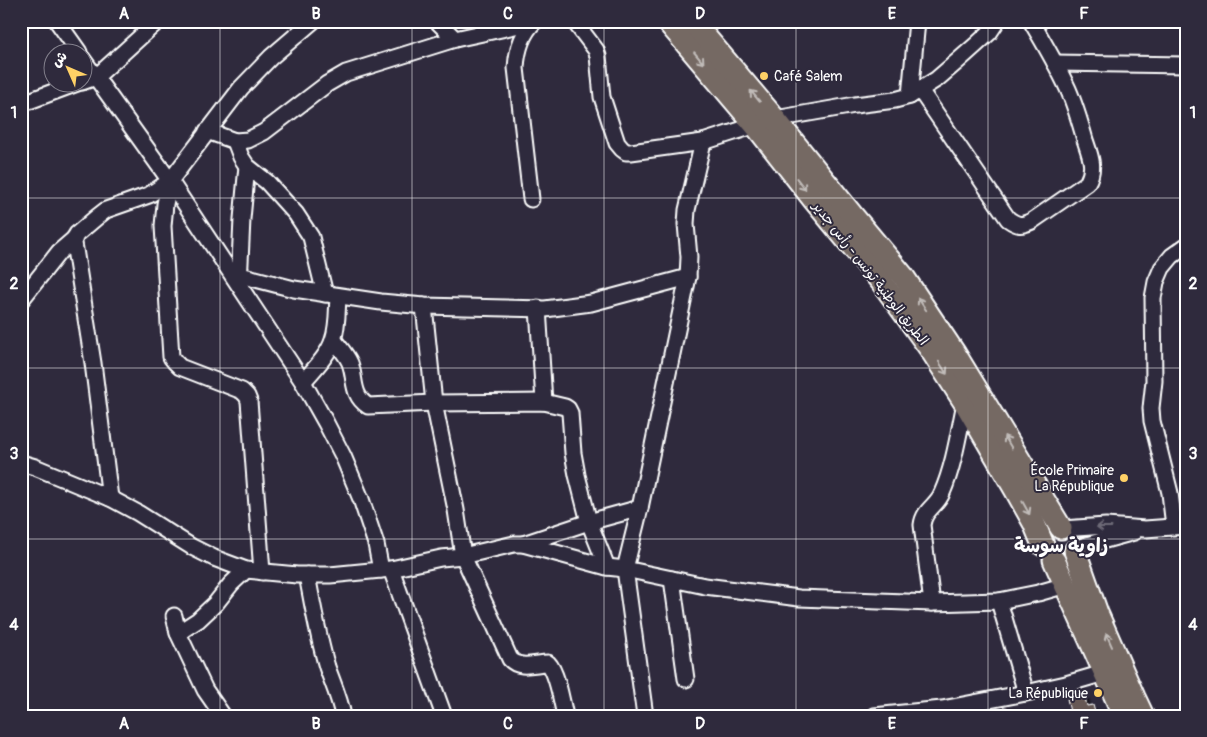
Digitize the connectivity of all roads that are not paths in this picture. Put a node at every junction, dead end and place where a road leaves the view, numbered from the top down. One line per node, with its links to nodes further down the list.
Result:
1 (57, 21): 13 (street)
2 (158, 21): 16 (street)
3 (313, 21): 22 (street)
4 (437, 21): 12 (street)
5 (574, 21): 24 (street)
6 (666, 21): 21 (highway, الطريق الوطنية تونس - رأس جدير, one-way to 21)
7 (692, 21): 21 (highway, الطريق الوطنية تونس - رأس جدير, one-way to 7)
8 (917, 21): 19 (street)
9 (998, 21): 19 (street)
10 (1031, 21): 14 (street)
11 (534, 22): 12 (street); 27 (street)
12 (455, 40): 23 (street)
13 (72, 42)
14 (1055, 63): 15 (street); 19 (street)
15 (1186, 64)
16 (92, 75)
17 (92, 87): 26 (street)
18 (54, 92): 20 (street)
19 (915, 93): 21 (street)
20 (21, 104)
21 (765, 122): 24 (street); 40 (highway, الطريق الوطنية تونس - رأس جدير, one-way to 40); 46 (highway, الطريق الوطنية تونس - رأس جدير, one-way to 21)
22 (207, 131): 23 (street); 26 (street)
23 (236, 142): 25 (street)
24 (703, 142): 30 (street)
25 (247, 166): 31 (street); 32 (street)
26 (170, 181): 28 (street); 31 (street); 56 (street)
27 (531, 199)
28 (74, 239): 33 (street); 42 (street)
29 (1186, 246): 45 (street)
30 (688, 277): 35 (street); 43 (street)
31 (240, 280): 32 (street); 37 (street)
32 (332, 295): 34 (street); 36 (street)
33 (21, 300)
34 (424, 306): 35 (street); 39 (street)
35 (538, 308): 38 (street)
36 (334, 340): 37 (street); 39 (street)
37 (303, 382): 55 (street)
38 (544, 402): 39 (street); 44 (street)
39 (434, 403): 51 (street)
40 (965, 403): 50 (highway, الطريق الوطنية تونس - رأس جدير, one-way to 50); 61 (street)
41 (21, 463): 42 (street)
42 (110, 498): 54 (street)
43 (640, 508): 44 (street); 53 (street)
44 (589, 522): 48 (street); 52 (street)
45 (1180, 526): 47 (street)
46 (1062, 528): 47 (street, one-way to 46); 49 (highway); 50 (highway)
47 (1145, 529): 49 (street)
48 (523, 544): 51 (street); 52 (street)
49 (1076, 550): 50 (highway); 64 (highway, الطريق الوطنية تونس - رأس جدير, one-way to 49)
50 (1049, 553): 59 (highway, الطريق الوطنية تونس - رأس جدير)
51 (463, 556): 55 (street); 71 (street)
52 (607, 567): 53 (street)
53 (625, 569): 58 (street); 72 (street)
54 (246, 570): 56 (street); 63 (street)
55 (386, 570): 57 (street); 70 (street)
56 (262, 572): 57 (street)
57 (307, 575): 69 (street)
58 (672, 579): 61 (street); 65 (street)
59 (1066, 585): 60 (street); 64 (highway, الطريق الوطنية تونس - رأس جدير)
60 (999, 601): 61 (street); 66 (street)
61 (932, 603)
62 (174, 616): 63 (street)
63 (178, 633): 68 (street)
64 (1112, 669): 66 (street); 74 (highway, الطريق الوطنية تونس - رأس جدير); 75 (highway, الطريق الوطنية تونس - رأس جدير)
65 (686, 678)
66 (1026, 694): 67 (street)
67 (943, 712): 73 (street)
68 (223, 716)
69 (343, 716)
70 (444, 716)
71 (565, 716)
72 (644, 716)
73 (874, 716)
74 (1124, 716)
75 (1144, 716)

